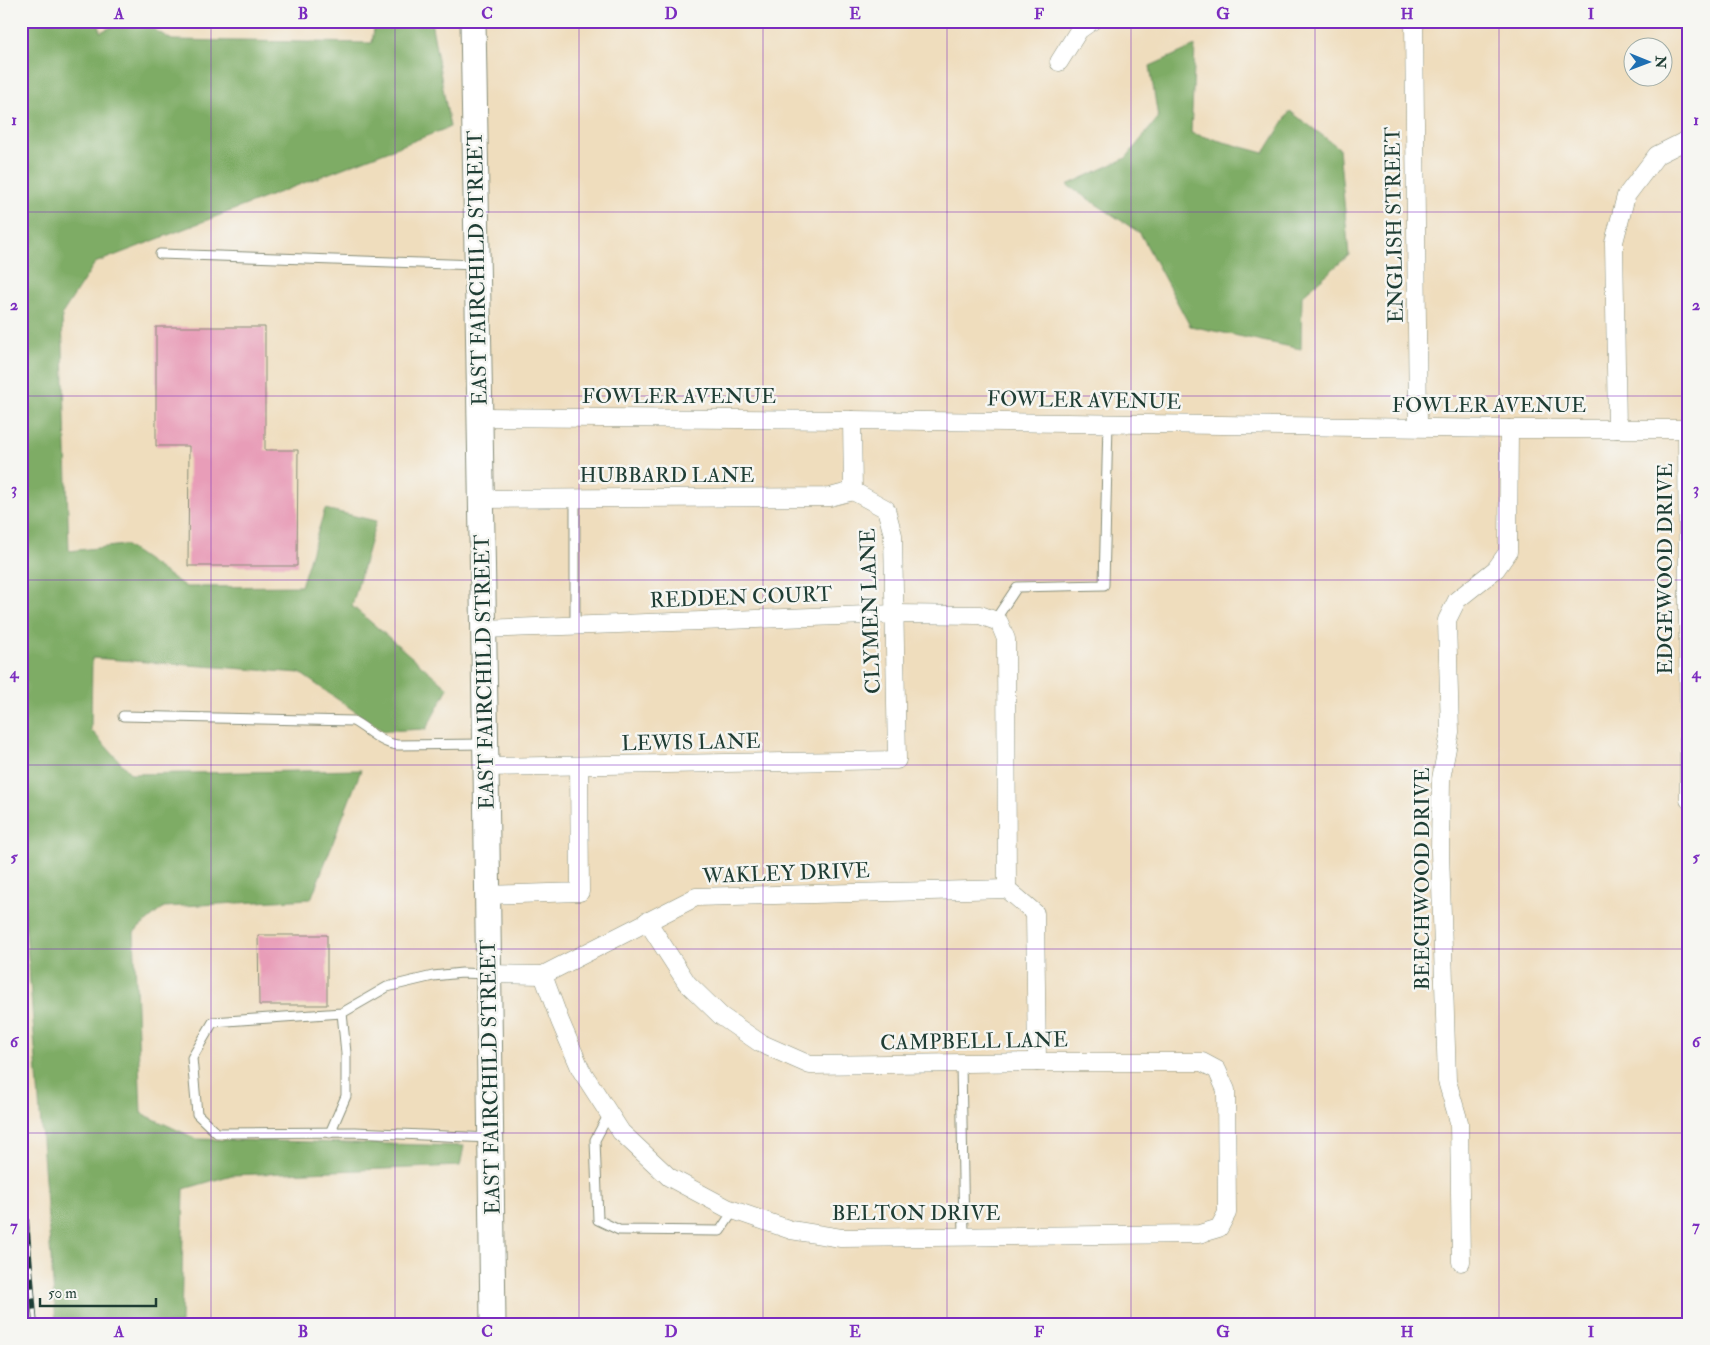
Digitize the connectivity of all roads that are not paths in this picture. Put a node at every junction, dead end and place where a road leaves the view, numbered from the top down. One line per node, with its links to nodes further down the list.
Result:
1 (473, 21): 7 (street, EAST FAIRCHILD STREET)
2 (1092, 21): 4 (street)
3 (1414, 21): 11 (street, ENGLISH STREET)
4 (1058, 62)
5 (1689, 139): 13 (street)
6 (160, 254): 7 (lane)
7 (477, 265): 8 (street, EAST FAIRCHILD STREET)
8 (479, 417): 9 (street, FOWLER AVENUE); 17 (street, EAST FAIRCHILD STREET)
9 (852, 420): 10 (street, FOWLER AVENUE); 15 (street)
10 (1108, 423): 11 (street, FOWLER AVENUE); 19 (lane)
11 (1418, 428): 12 (street, FOWLER AVENUE)
12 (1510, 429): 13 (street, FOWLER AVENUE); 41 (street, BEECHWOOD DRIVE)
13 (1617, 429): 14 (street, FOWLER AVENUE)
14 (1688, 429): 26 (street, EDGEWOOD DRIVE)
15 (853, 491): 16 (street, HUBBARD LANE); 18 (street, CLYMEN LANE)
16 (575, 498): 17 (street, HUBBARD LANE); 20 (lane)
17 (480, 499): 21 (street, EAST FAIRCHILD STREET)
18 (895, 614): 19 (street, REDDEN COURT); 20 (street, REDDEN COURT); 24 (street, CLYMEN LANE)
19 (997, 621): 27 (street)
20 (575, 626): 21 (street, REDDEN COURT)
21 (483, 628): 23 (street, EAST FAIRCHILD STREET)
22 (123, 716): 23 (lane)
23 (486, 755): 25 (street, LEWIS LANE); 28 (street, EAST FAIRCHILD STREET)
24 (897, 760): 25 (street, LEWIS LANE)
25 (579, 766): 28 (street)
26 (1689, 800)
27 (1007, 888): 29 (street, WAKLEY DRIVE); 33 (street)
28 (487, 895): 30 (street, EAST FAIRCHILD STREET)
29 (647, 921): 31 (street, WAKLEY DRIVE); 34 (street, CAMPBELL LANE)
30 (488, 974): 31 (street, WAKLEY DRIVE); 32 (lane); 37 (street, EAST FAIRCHILD STREET)
31 (543, 975): 35 (street, BELTON DRIVE)
32 (342, 1013): 36 (lane); 36 (lane)
33 (1037, 1062): 34 (street, CAMPBELL LANE); 39 (street, CAMPBELL LANE)
34 (961, 1063): 40 (lane)
35 (609, 1114): 38 (street, BELTON DRIVE); 38 (lane)
36 (330, 1132): 37 (lane)
37 (491, 1138): 42 (street, EAST FAIRCHILD STREET)
38 (734, 1210): 40 (street, BELTON DRIVE)
39 (1227, 1212): 40 (street, BELTON DRIVE)
40 (964, 1237)
41 (1461, 1262)
42 (493, 1324)

